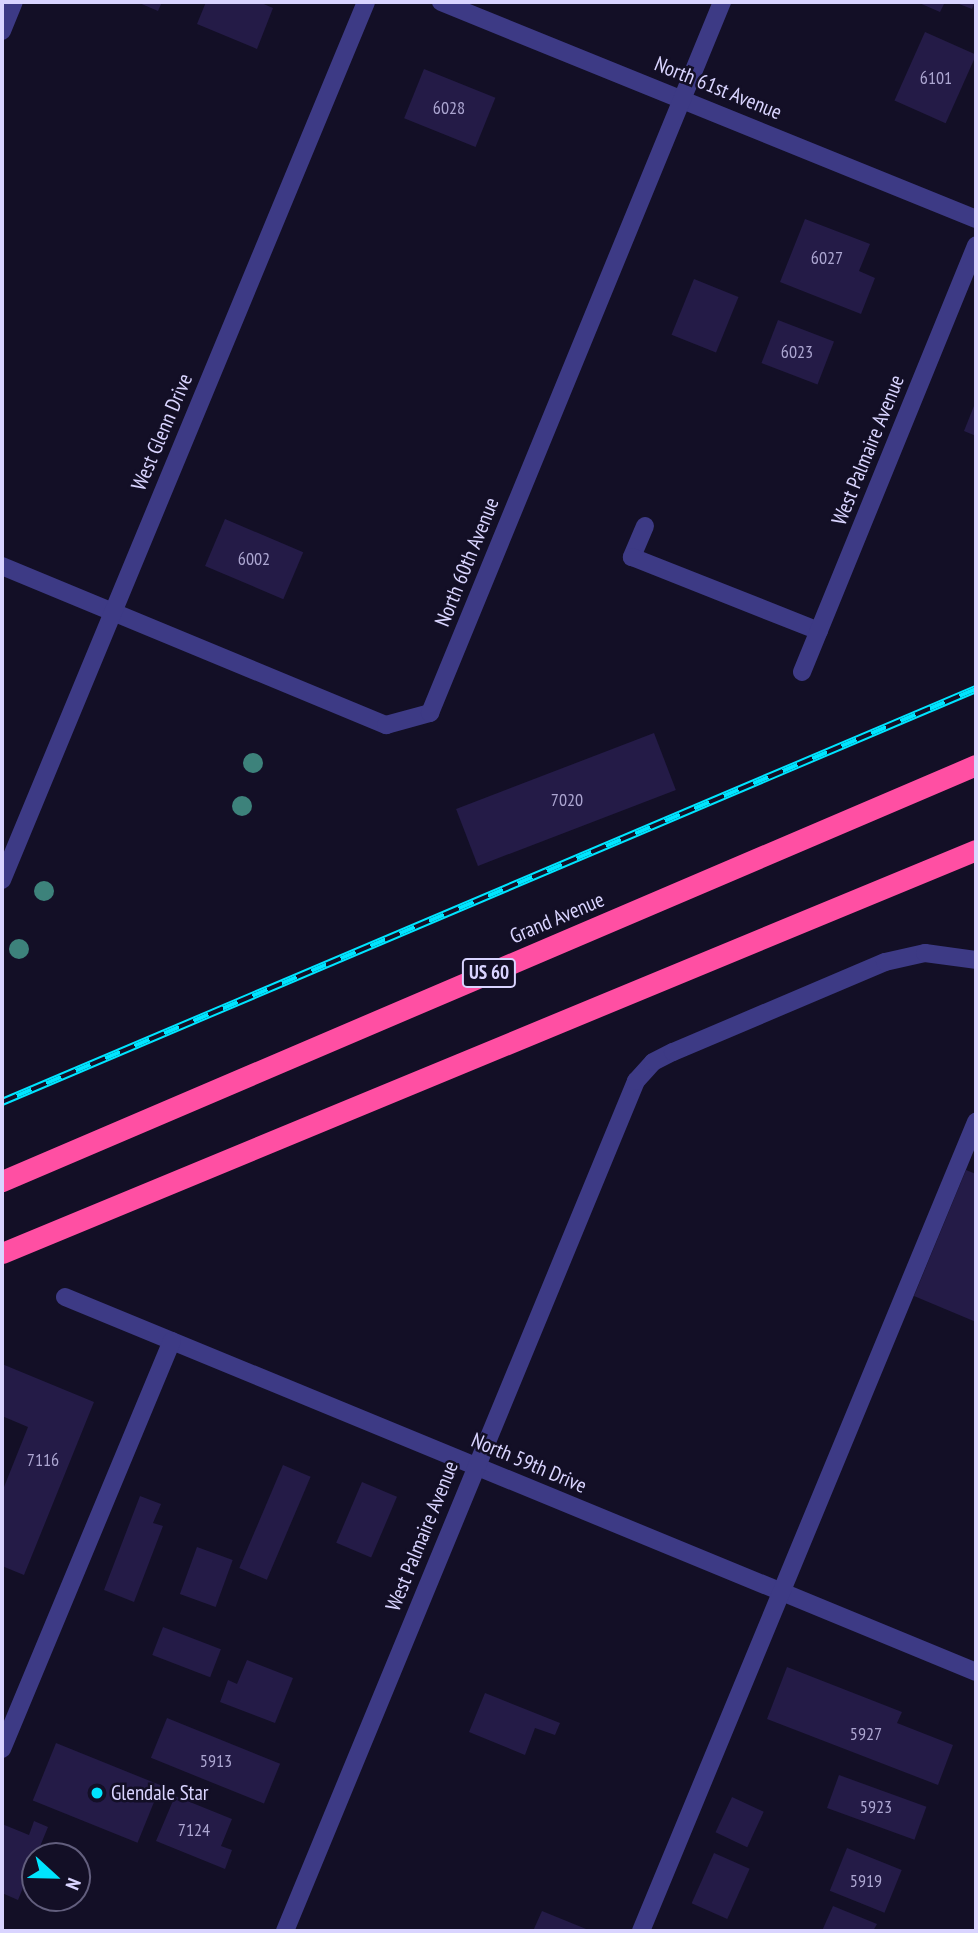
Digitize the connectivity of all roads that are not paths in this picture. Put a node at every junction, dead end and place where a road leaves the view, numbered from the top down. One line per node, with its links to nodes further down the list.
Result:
1 (14, 2): 5 (street)
2 (366, 2): 11 (street, West Glenn Drive)
3 (442, 2): 6 (street, North 61st Avenue)
4 (722, 2): 6 (street, North 60th Avenue)
5 (2, 31)
6 (682, 98): 7 (street, North 61st Avenue); 11 (street, North 60th Avenue)
7 (976, 219)
8 (976, 245): 12 (street, West Palmaire Avenue)
9 (645, 526): 12 (street)
10 (2, 566): 11 (street, North 60th Avenue)
11 (112, 611): 16 (street, West Glenn Drive)
12 (819, 631): 13 (street, West Palmaire Avenue)
13 (802, 672)
14 (976, 765): 19 (highway, Grand Avenue / US 60)
15 (976, 850): 20 (highway)
16 (2, 880)
17 (976, 960): 23 (street, West Palmaire Avenue)
18 (976, 1122): 24 (street)
19 (2, 1181)
20 (2, 1253)
21 (65, 1297): 22 (street, North 59th Drive)
22 (172, 1341): 23 (street, North 59th Drive); 26 (street)
23 (476, 1465): 24 (street, North 59th Drive); 27 (street, West Palmaire Avenue)
24 (779, 1591): 25 (street, North 59th Drive); 28 (street)
25 (976, 1672)
26 (2, 1749)
27 (285, 1931)
28 (641, 1931)

